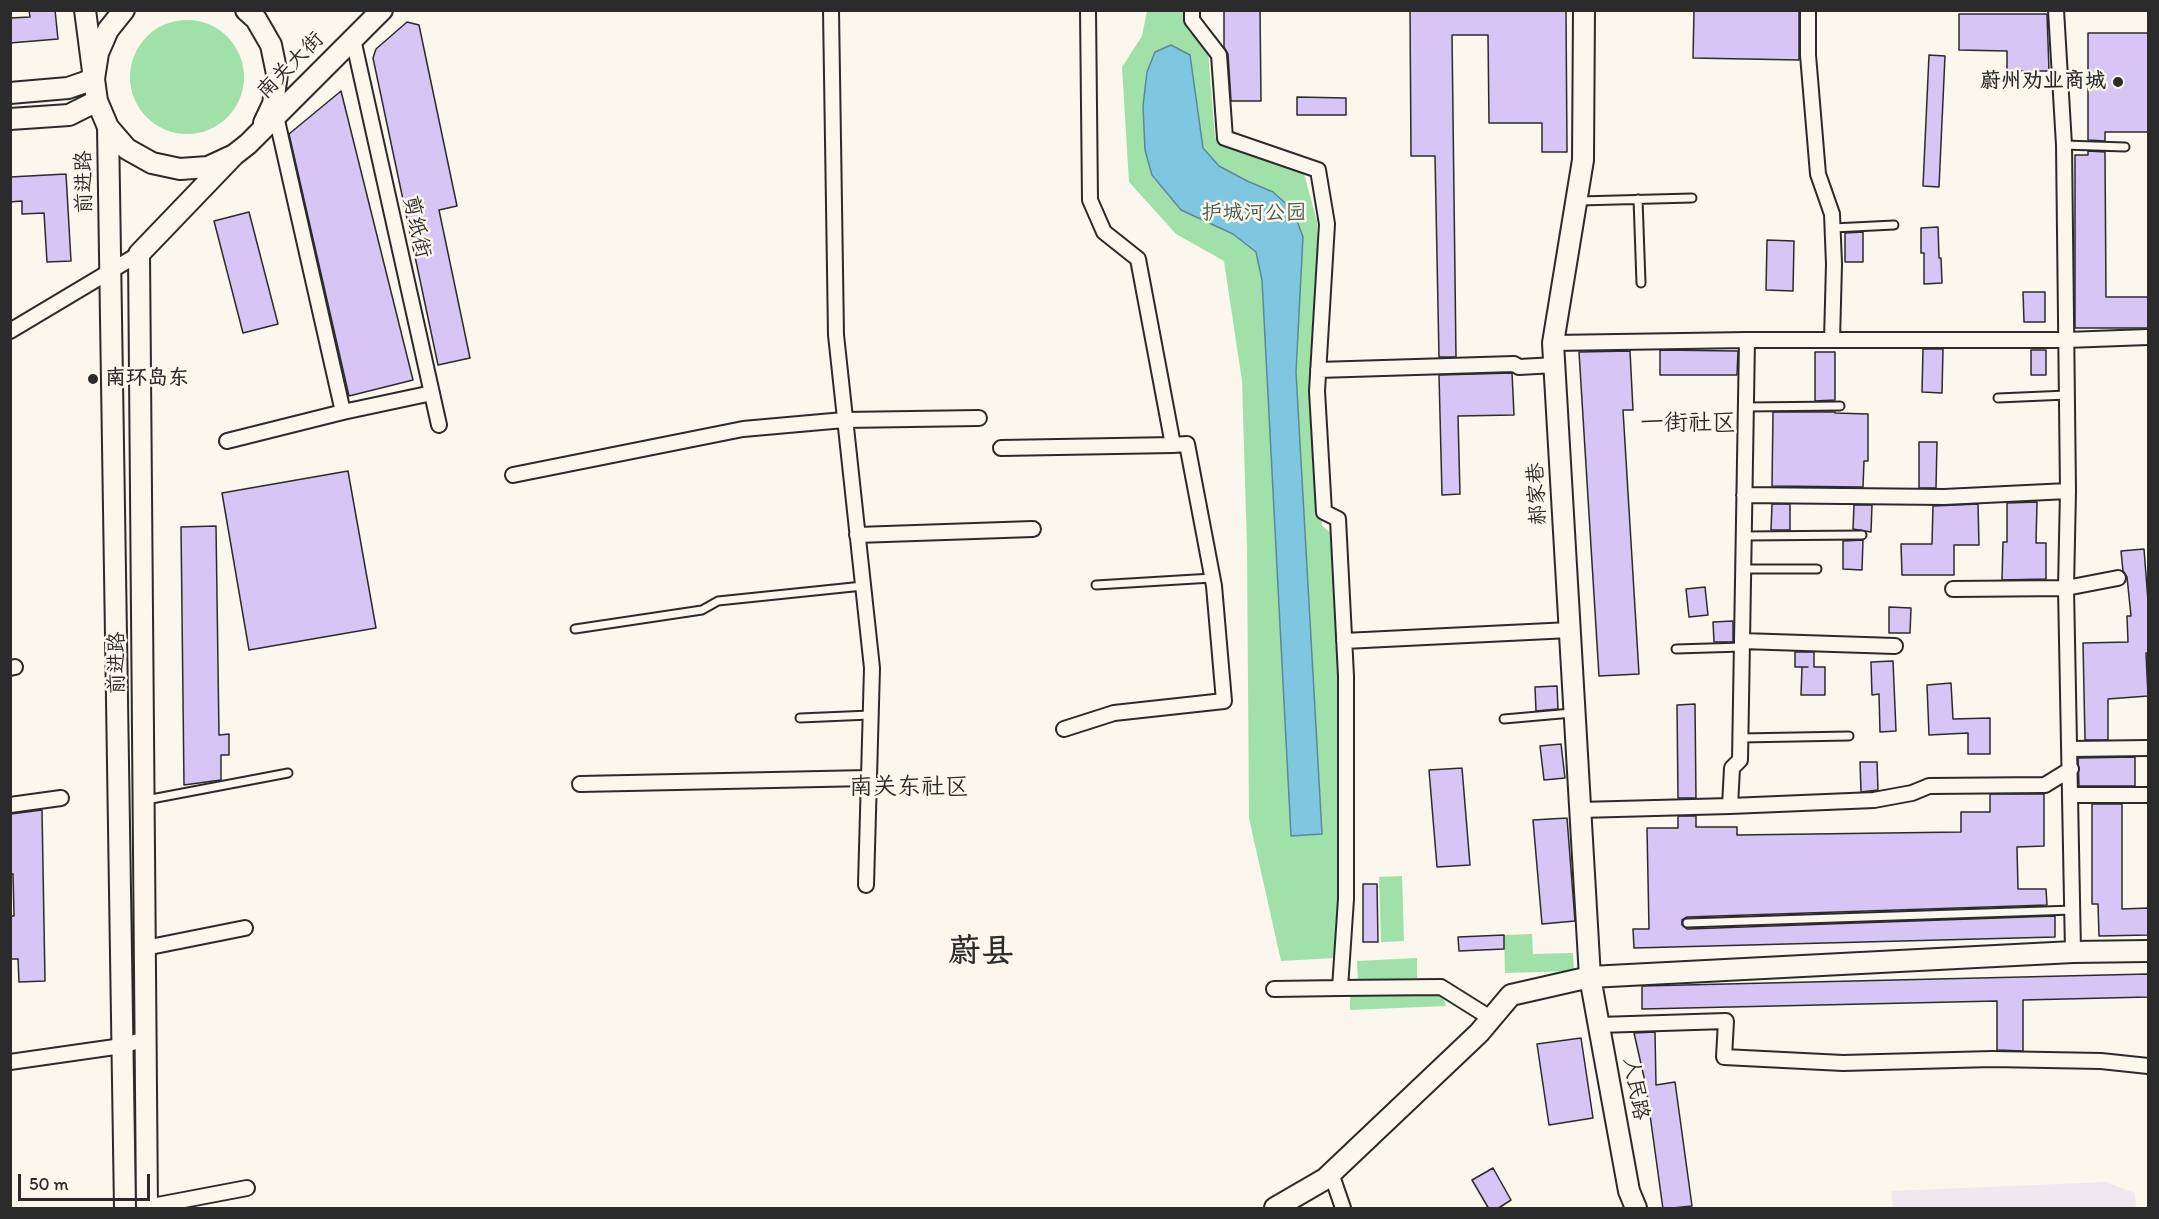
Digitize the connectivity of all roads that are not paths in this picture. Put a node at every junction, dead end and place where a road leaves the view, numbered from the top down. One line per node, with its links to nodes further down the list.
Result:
1 (85, 10): 12 (main road)
2 (124, 10): 12 (main road, 南关大街)
3 (246, 10): 18 (main road, 南关大街)
4 (381, 10): 11 (main road, 南关大街)
5 (831, 10): 45 (street)
6 (1088, 10): 48 (street)
7 (1192, 10): 37 (street)
8 (1584, 10): 24 (main road, 郝家巷)
9 (1808, 10): 26 (street)
10 (2056, 10): 19 (street)
11 (353, 39): 15 (main road, 南关大街); 38 (street, 剪纸街)
12 (94, 79): 13 (main road); 14 (main road, 南关大街)
13 (10, 93)
14 (97, 101): 16 (main road); 17 (main road, 南关大街)
15 (276, 116): 18 (main road, 南关大街); 43 (street)
16 (10, 119)
17 (108, 127): 21 (main road, 南关大街); 28 (main road, 前进路)
18 (260, 131): 21 (main road, 南关大街)
19 (2064, 145): 20 (lane); 34 (street)
20 (2125, 147)
21 (234, 155): 27 (main road)
22 (1692, 198): 23 (lane)
23 (1638, 200): 24 (lane); 29 (lane)
24 (1576, 201): 35 (main road, 郝家巷)
25 (1894, 225): 26 (lane)
26 (1833, 228): 33 (street)
27 (139, 254): 28 (street); 87 (main road, 前进路)
28 (110, 270): 30 (street); 104 (main road, 前进路)
29 (1641, 284)
30 (10, 331)
31 (2148, 337): 34 (street)
32 (1747, 340): 33 (street); 35 (street); 42 (street)
33 (1832, 340): 34 (street)
34 (2066, 340): 39 (street)
35 (1553, 343): 36 (main road, 郝家巷)
36 (1555, 365): 37 (street); 66 (main road, 郝家巷)
37 (1318, 370): 67 (street)
38 (432, 393): 43 (street); 46 (street, 剪纸街)
39 (2067, 395): 40 (lane); 51 (street)
40 (1998, 398)
41 (1840, 406): 42 (lane)
42 (1746, 407): 52 (street)
43 (343, 412): 47 (street)
44 (979, 418): 45 (street)
45 (844, 420): 50 (street); 54 (street)
46 (439, 425)
47 (227, 441)
48 (1173, 445): 49 (street); 59 (street)
49 (1001, 448)
50 (513, 475)
51 (2068, 491): 52 (street); 63 (street)
52 (1744, 495): 56 (street)
53 (1033, 529): 54 (street)
54 (857, 535): 62 (street)
55 (1862, 535): 56 (lane)
56 (1744, 536): 57 (street)
57 (1743, 569): 58 (lane); 68 (street)
58 (1817, 569)
59 (1212, 578): 61 (lane); 75 (street)
60 (2118, 578): 63 (street)
61 (1096, 585)
62 (863, 586): 65 (lane); 72 (street)
63 (2066, 588): 64 (street); 78 (street)
64 (1953, 589)
65 (575, 629)
66 (1570, 630): 67 (street); 71 (main road, 郝家巷)
67 (1344, 641): 99 (street)
68 (1742, 644): 69 (street); 70 (lane); 77 (street)
69 (1895, 646)
70 (1676, 649)
71 (1575, 713): 74 (lane); 90 (main road, 郝家巷)
72 (870, 715): 73 (lane); 82 (street)
73 (800, 718)
74 (1504, 719)
75 (1064, 729)
76 (1849, 736): 77 (lane)
77 (1741, 738): 89 (street)
78 (2071, 748): 79 (street); 80 (street)
79 (2148, 748)
80 (2071, 769): 84 (street); 89 (street)
81 (288, 773): 87 (lane)
82 (869, 778): 83 (street); 91 (street)
83 (580, 784)
84 (2072, 795): 85 (street); 92 (street)
85 (2148, 795)
86 (62, 798): 88 (street)
87 (143, 800): 95 (main road, 前进路)
88 (10, 806)
89 (1730, 806): 90 (street)
90 (1580, 810): 98 (main road, 郝家巷)
91 (866, 885)
92 (2073, 910): 93 (lane); 97 (street)
93 (1687, 922)
94 (245, 928): 95 (street)
95 (145, 948): 103 (main road, 前进路)
96 (2148, 951): 97 (main road)
97 (2073, 952): 98 (main road)
98 (1590, 977): 101 (main road); 102 (main road, 人民路)
99 (1340, 988): 100 (street); 101 (street)
100 (1274, 989)
101 (1492, 1018): 107 (main road)
102 (1599, 1025): 106 (street); 113 (main road, 人民路)
103 (145, 1039): 104 (street); 109 (main road, 前进路)
104 (122, 1046): 105 (street); 110 (main road, 前进路)
105 (10, 1062)
106 (2148, 1066)
107 (1331, 1173): 111 (main road); 112 (street)
108 (247, 1188): 109 (street)
109 (147, 1208)
110 (125, 1209)
111 (1275, 1209)
112 (1343, 1209)
113 (1636, 1209)

